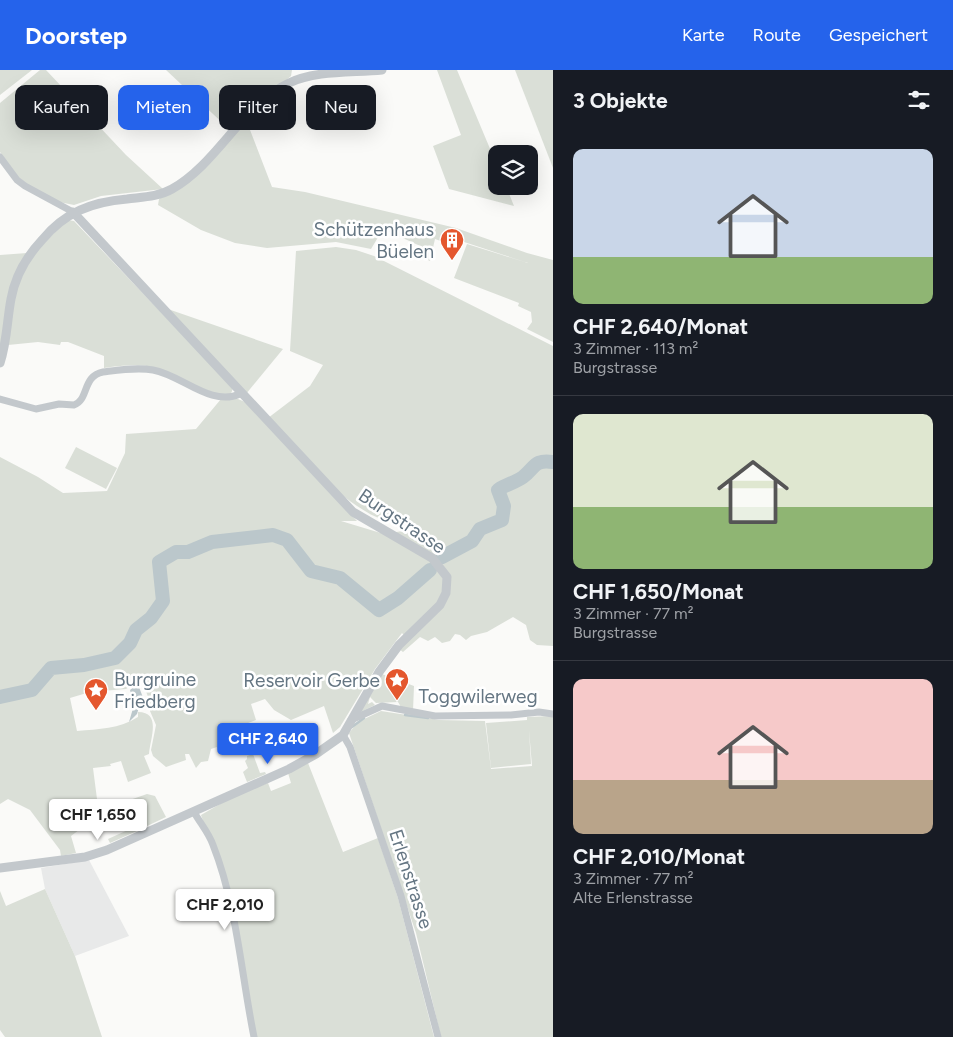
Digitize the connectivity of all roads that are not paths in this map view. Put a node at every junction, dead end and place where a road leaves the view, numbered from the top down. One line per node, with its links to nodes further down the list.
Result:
1 (382, 70): 3 (street)
2 (0, 157): 3 (street)
3 (73, 212): 4 (street); 5 (street, Burgstrasse)
4 (0, 363)
5 (240, 394): 6 (street); 8 (street, Burgstrasse)
6 (0, 399)
7 (553, 714): 8 (street, Toggwilerweg)
8 (348, 722): 9 (street, Burgstrasse)
9 (342, 735): 10 (street); 13 (street, Erlenstrasse)
10 (194, 812): 11 (street); 12 (street)
11 (0, 868)
12 (254, 1037)
13 (438, 1037)

